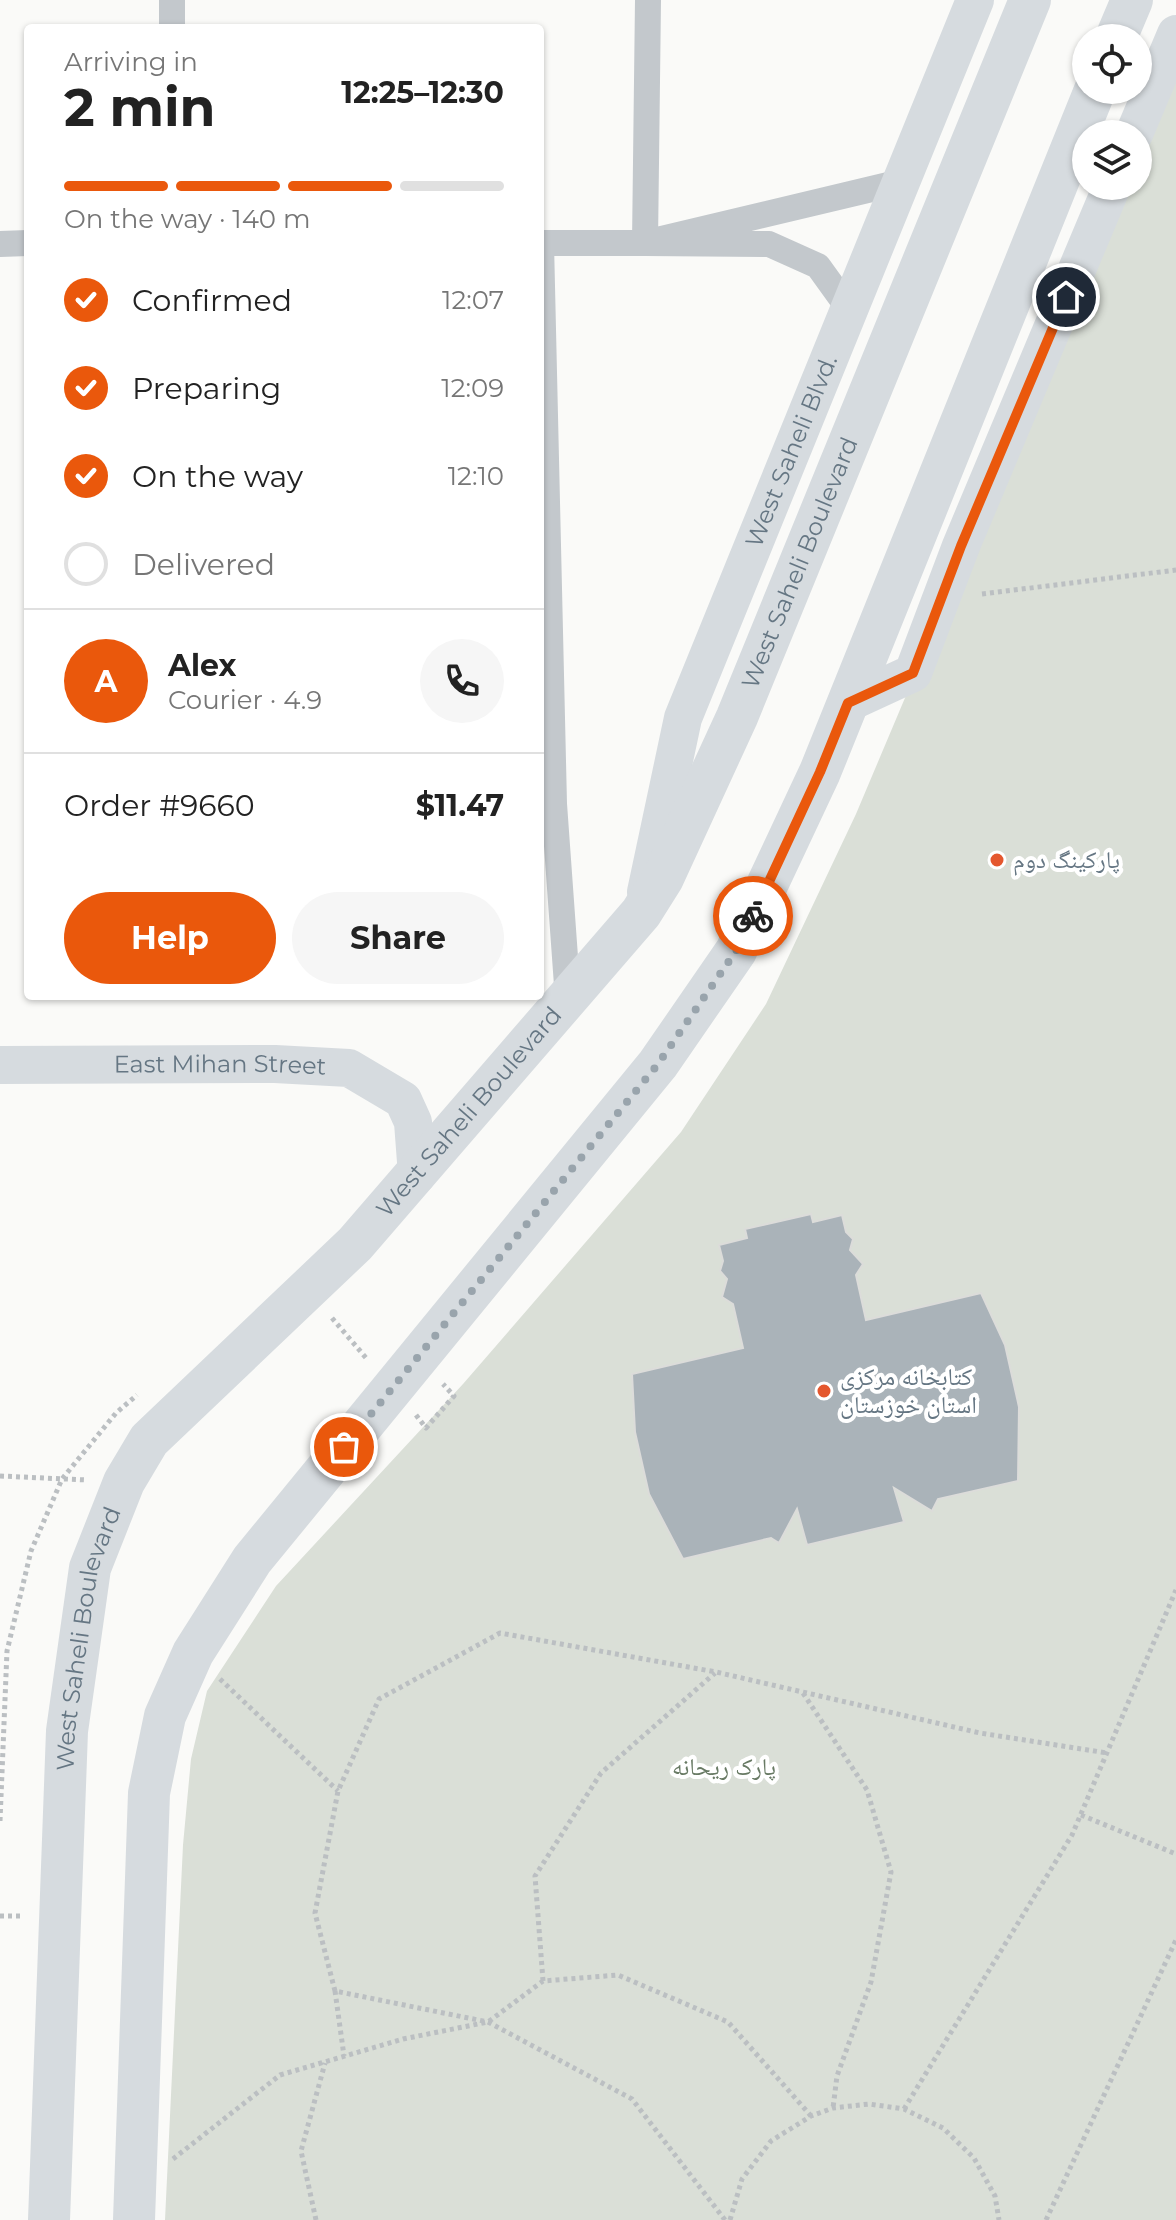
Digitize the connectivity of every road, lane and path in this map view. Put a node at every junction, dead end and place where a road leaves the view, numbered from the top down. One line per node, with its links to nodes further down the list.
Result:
1 (172, 0): 6 (street)
2 (648, 0): 15 (street)
3 (975, 0): 11 (street, West Saheli Blvd.)
4 (1030, 0): 22 (main road, West Saheli Boulevard)
5 (1132, 0): 7 (main road)
6 (172, 24)
7 (1122, 24)
8 (1176, 34): 10 (street)
9 (1089, 104): 21 (main road)
10 (1140, 120)
11 (901, 182): 15 (street); 17 (street, West Saheli Blvd.)
12 (1106, 200): 20 (street)
13 (24, 243): 16 (street)
14 (544, 243): 15 (street)
15 (645, 243): 17 (street)
16 (0, 244)
17 (849, 309): 22 (street, West Saheli Blvd.)
18 (544, 403): 23 (street)
19 (1176, 570): 20 (path)
20 (941, 598): 21 (street)
21 (848, 703): 33 (main road)
22 (641, 913): 23 (main road, West Saheli Boulevard)
23 (568, 999): 25 (main road, West Saheli Boulevard)
24 (0, 1065): 25 (street, East Mihan Street)
25 (417, 1175): 31 (main road, West Saheli Boulevard)
26 (331, 1317): 27 (path)
27 (368, 1360)
28 (454, 1396): 29 (path)
29 (406, 1404)
30 (0, 1476): 31 (path)
31 (124, 1482): 50 (main road, West Saheli Boulevard)
32 (1176, 1590): 36 (path)
33 (193, 1653): 37 (path); 49 (main road)
34 (716, 1672): 35 (path); 37 (path); 41 (path)
35 (802, 1692): 36 (path); 46 (path)
36 (1107, 1753): 38 (path)
37 (338, 1791): 42 (path)
38 (1081, 1815): 39 (path); 47 (path)
39 (1176, 1854)
40 (1176, 1940): 54 (path)
41 (543, 1981): 43 (path); 48 (path)
42 (335, 1991): 43 (path); 44 (path)
43 (488, 2022): 44 (path); 52 (path)
44 (344, 2056): 45 (path)
45 (325, 2062): 49 (path); 51 (path)
46 (833, 2108): 47 (path); 48 (path)
47 (904, 2109): 53 (path)
48 (811, 2116): 52 (path)
49 (135, 2204)
50 (46, 2215)
51 (316, 2220)
52 (727, 2220)
53 (999, 2220)
54 (1046, 2220)

